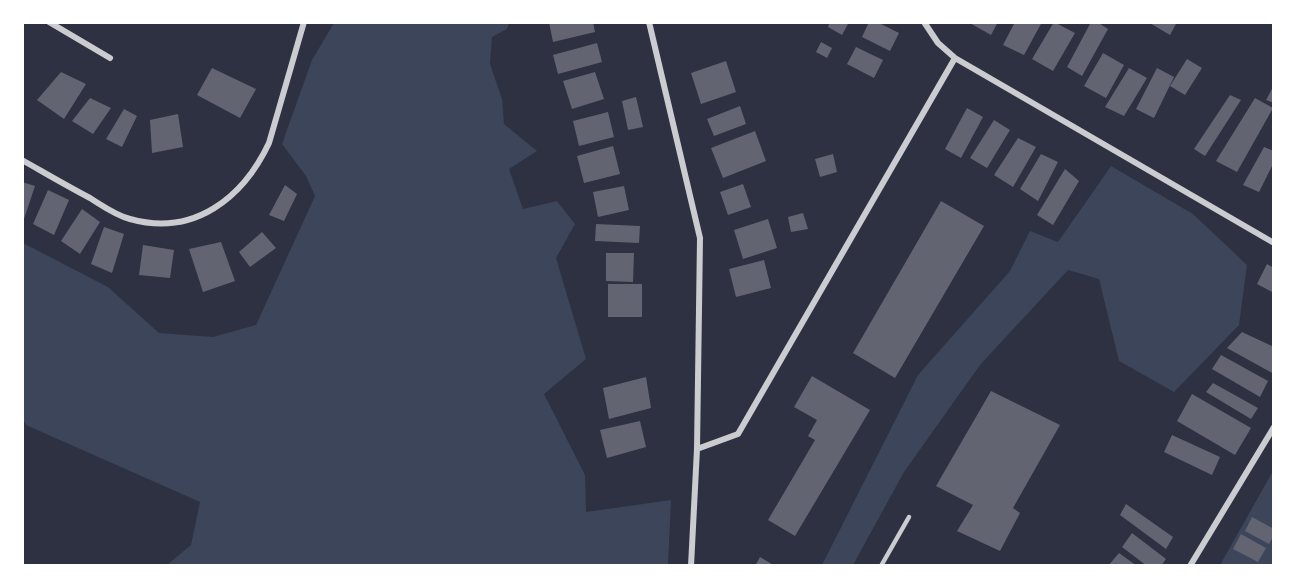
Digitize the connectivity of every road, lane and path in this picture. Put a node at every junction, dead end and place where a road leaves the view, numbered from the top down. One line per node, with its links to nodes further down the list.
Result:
1 (49, 22): 5 (street)
2 (304, 22): 7 (street)
3 (649, 22): 10 (street)
4 (924, 22): 6 (street)
5 (110, 58)
6 (955, 58): 8 (street); 10 (street)
7 (22, 160)
8 (1274, 243)
9 (1274, 427): 14 (street)
10 (697, 449): 12 (street)
11 (909, 517): 13 (lane)
12 (691, 566)
13 (881, 566)
14 (1190, 566)

